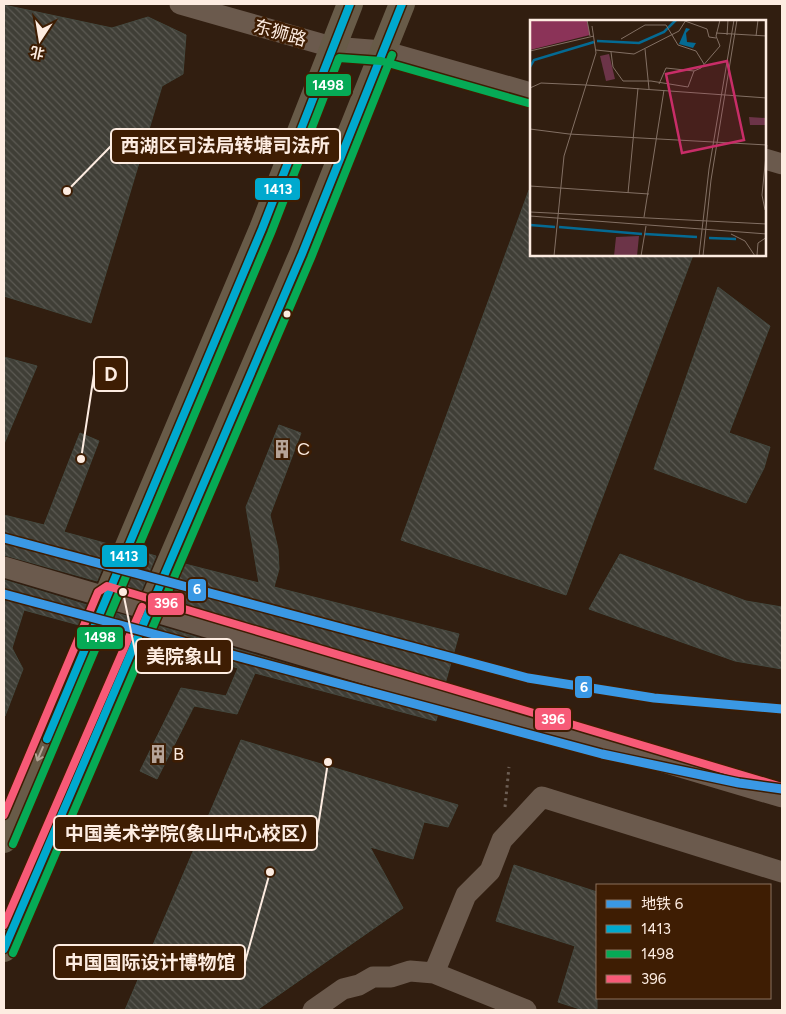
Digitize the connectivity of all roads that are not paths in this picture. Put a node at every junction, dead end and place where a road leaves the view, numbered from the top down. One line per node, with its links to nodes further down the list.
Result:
1 (180, 4): 4 (street, 东狮路)
2 (350, 4): 4 (main road)
3 (402, 4): 5 (main road)
4 (332, 47): 5 (street, 东狮路); 10 (main road)
5 (383, 51): 6 (street, 东狮路); 11 (main road)
6 (530, 93)
7 (766, 159): 8 (street)
8 (782, 164)
9 (4, 566): 10 (street)
10 (107, 596): 11 (street); 13 (main road, one-way to 13)
11 (150, 611): 12 (street); 15 (main road)
12 (782, 797)
13 (4, 840)
14 (782, 872): 16 (street)
15 (4, 949)
16 (434, 973): 17 (street); 18 (street)
17 (313, 1010)
18 (526, 1010)

